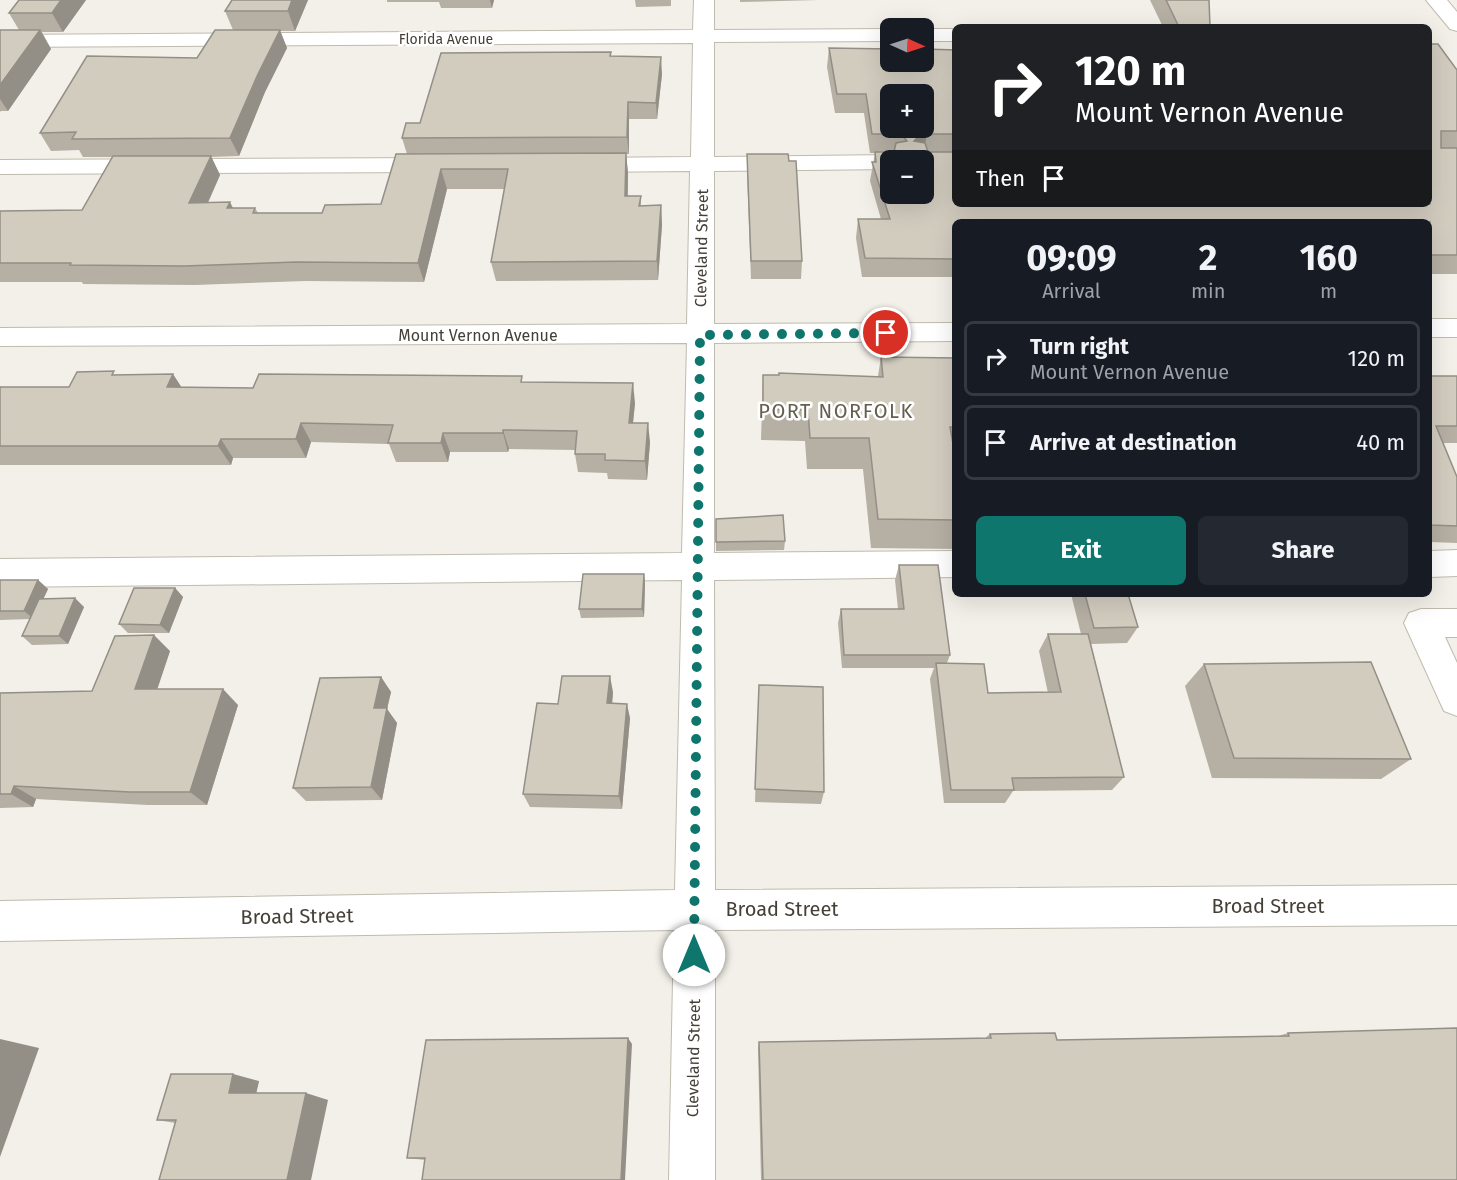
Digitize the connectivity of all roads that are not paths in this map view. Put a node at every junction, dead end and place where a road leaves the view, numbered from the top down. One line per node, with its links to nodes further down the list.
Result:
1 (704, 0): 7 (street, Cleveland Street)
2 (1436, 0): 3 (street)
3 (1451, 29)
4 (952, 34): 6 (street)
5 (880, 35): 7 (street, Florida Avenue)
6 (934, 35)
7 (703, 38): 8 (street, Florida Avenue); 10 (street, Cleveland Street)
8 (0, 41)
9 (880, 162): 10 (street)
10 (702, 164): 12 (street); 17 (street, Cleveland Street)
11 (452, 165): 13 (street)
12 (560, 165)
13 (0, 167)
14 (1432, 328): 15 (street)
15 (1457, 328)
16 (952, 332): 17 (street, Mount Vernon Avenue)
17 (700, 335): 18 (street, Mount Vernon Avenue); 22 (street, Cleveland Street)
18 (0, 337)
19 (1457, 563): 21 (street)
20 (952, 564): 22 (street)
21 (1432, 564)
22 (698, 566): 23 (street); 27 (street, Cleveland Street)
23 (0, 573)
24 (1457, 623): 25 (street)
25 (1457, 700)
26 (1457, 905): 27 (street, Broad Street)
27 (694, 910): 28 (street, Broad Street); 29 (street, Cleveland Street)
28 (0, 921)
29 (692, 1180)

